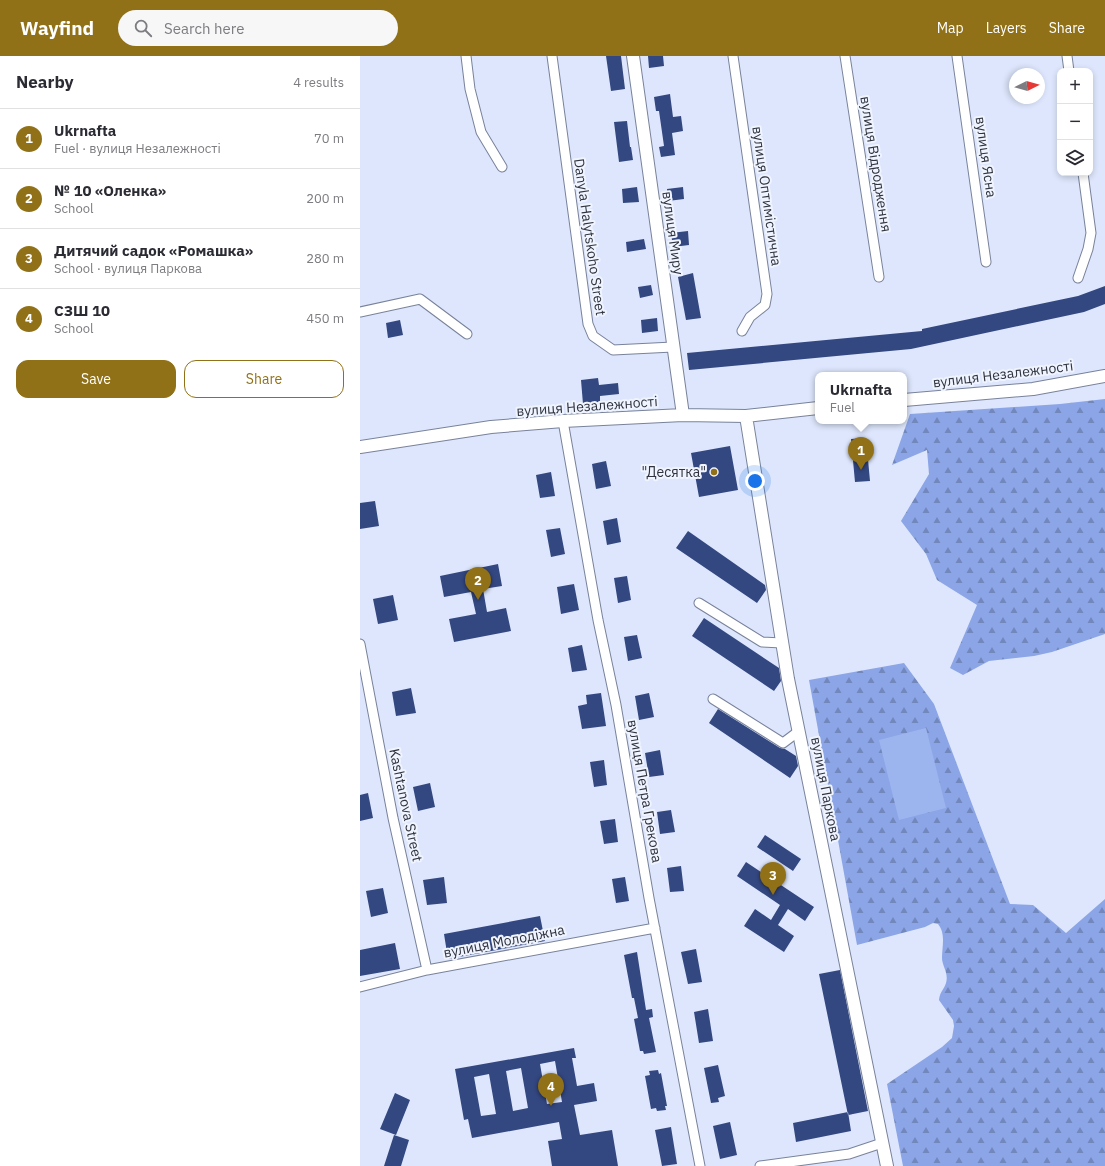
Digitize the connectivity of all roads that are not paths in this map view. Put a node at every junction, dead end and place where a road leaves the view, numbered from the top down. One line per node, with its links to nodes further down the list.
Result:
1 (466, 56): 9 (street)
2 (552, 56): 17 (street, Danyla Halytskoho Street)
3 (633, 56): 17 (street, вулиця Миру)
4 (733, 56): 15 (street, вулиця Оптимістична)
5 (844, 56): 12 (street, вулиця Відродження)
6 (957, 56): 11 (street, вулиця Ясна)
7 (1067, 56): 8 (street)
8 (1069, 68)
9 (502, 167)
10 (1083, 176): 13 (street)
11 (986, 262)
12 (879, 277)
13 (1078, 278)
14 (360, 312): 16 (street)
15 (742, 331)
16 (467, 334)
17 (673, 347): 21 (street, вулиця Миру)
18 (1105, 376): 19 (street, вулиця Незалежності)
19 (907, 400)
20 (815, 408): 22 (street, вулиця Незалежності)
21 (683, 415): 22 (street, вулиця Незалежності); 23 (street, вулиця Незалежності)
22 (746, 416): 26 (street, вулиця Паркова)
23 (563, 421): 24 (street, вулиця Незалежності); 30 (street, вулиця Петра Грекова)
24 (360, 447)
25 (699, 603): 26 (street)
26 (782, 643): 29 (street, вулиця Паркова)
27 (360, 644): 31 (street, Kashtanova Street)
28 (713, 699): 29 (street)
29 (799, 731): 33 (street, вулиця Паркова)
30 (655, 928): 31 (street, вулиця Молодіжна); 34 (street, вулиця Петра Грекова)
31 (427, 970): 32 (street, вулиця Молодіжна)
32 (360, 987)
33 (882, 1143): 35 (street); 36 (street, вулиця Паркова)
34 (700, 1166)
35 (760, 1166)
36 (887, 1166)

